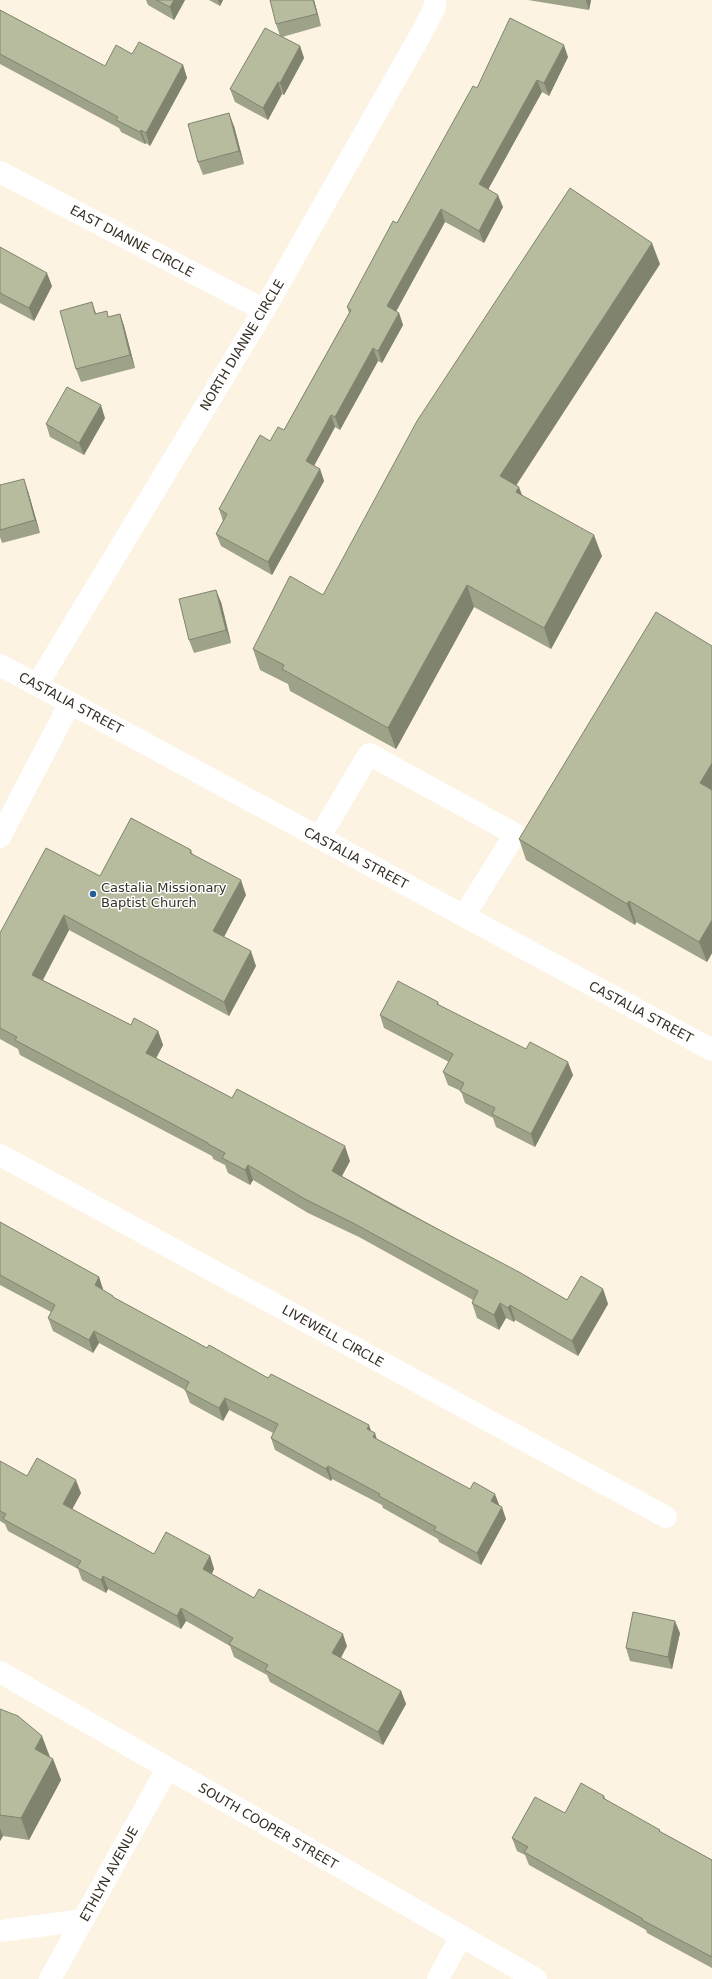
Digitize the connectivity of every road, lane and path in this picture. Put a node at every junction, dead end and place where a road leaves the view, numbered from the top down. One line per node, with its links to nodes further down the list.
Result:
1 (435, 0): 3 (street, NORTH DIANNE CIRCLE)
2 (0, 172): 3 (street, EAST DIANNE CIRCLE)
3 (264, 310): 5 (street, NORTH DIANNE CIRCLE)
4 (0, 665): 5 (street, CASTALIA STREET)
5 (37, 685): 6 (street, CASTALIA STREET)
6 (70, 703): 7 (street); 8 (street, CASTALIA STREET)
7 (0, 837)
8 (319, 838): 9 (street, CASTALIA STREET); 9 (street)
9 (464, 916): 10 (street, CASTALIA STREET)
10 (712, 1050)
11 (0, 1155): 12 (street, LIVEWELL CIRCLE)
12 (666, 1517)
13 (0, 1672): 14 (street, SOUTH COOPER STREET)
14 (167, 1769): 15 (street, ETHLYN AVENUE); 17 (street, SOUTH COOPER STREET)
15 (83, 1920): 16 (street); 18 (street, ETHLYN AVENUE)
16 (0, 1931)
17 (461, 1936): 19 (street); 20 (street, SOUTH COOPER STREET)
18 (50, 1979)
19 (438, 1979)
20 (536, 1979)

